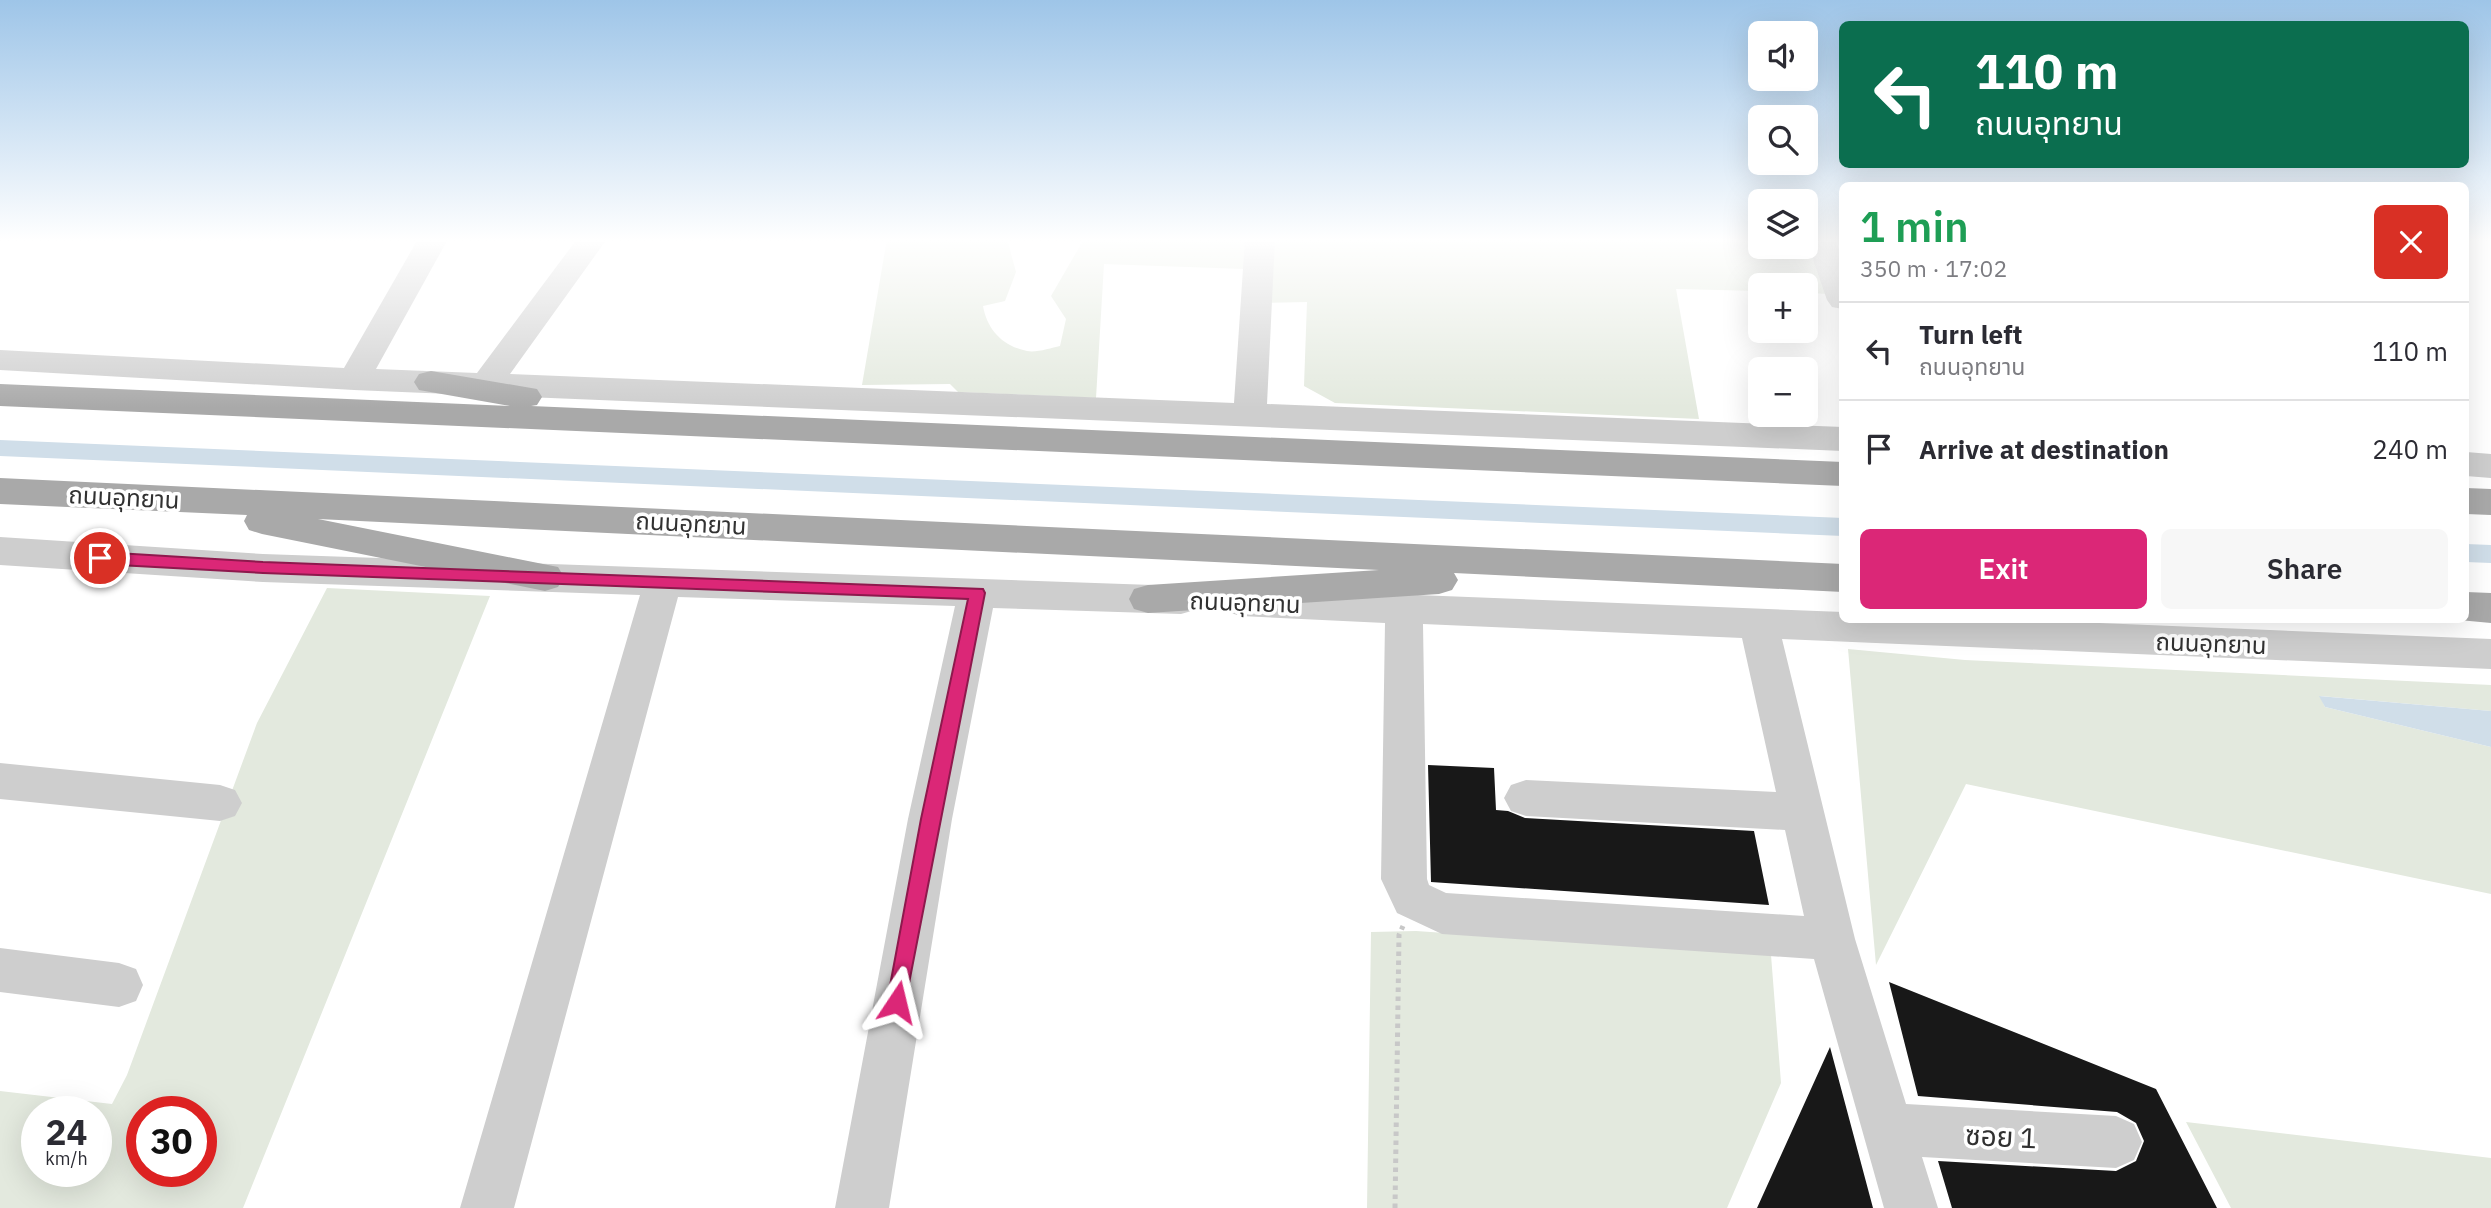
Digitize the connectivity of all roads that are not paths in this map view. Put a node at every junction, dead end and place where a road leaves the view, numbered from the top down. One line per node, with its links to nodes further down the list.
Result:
1 (401, 295): 5 (street)
2 (551, 295): 7 (street)
3 (1257, 295): 9 (street)
4 (0, 360): 5 (street)
5 (354, 379): 6 (street)
6 (431, 382): 7 (street); 10 (main road)
7 (487, 383): 9 (street)
8 (0, 395): 10 (main road)
9 (1250, 415): 11 (street)
10 (756, 428): 14 (main road)
11 (1839, 439)
12 (2469, 464): 13 (street)
13 (2491, 466)
14 (1839, 474)
15 (0, 491): 16 (main road, ถนนอุทยาน)
16 (166, 499): 18 (main road, ถนนอุทยาน); 19 (main road)
17 (0, 551): 19 (street, ถนนอุทยาน)
18 (1693, 571): 20 (main road, ถนนอุทยาน); 23 (main road)
19 (545, 577): 21 (street, ถนนอุทยาน)
20 (1839, 578)
21 (663, 581): 22 (street, ถนนอุทยาน); 38 (street)
22 (977, 593): 23 (street, ถนนอุทยาน); 39 (street)
23 (1148, 600): 24 (street, ถนนอุทยาน)
24 (1404, 607): 27 (street, ถนนอุทยาน); 33 (street)
25 (2469, 607): 26 (main road)
26 (2491, 608)
27 (1759, 625): 28 (street, ถนนอุทยาน); 32 (street)
28 (2491, 654)
29 (0, 781): 31 (street)
30 (1526, 798): 32 (street)
31 (220, 803)
32 (1802, 813): 33 (street)
33 (1832, 939): 36 (street)
34 (0, 970): 35 (street)
35 (119, 985)
36 (1887, 1129): 37 (street, ซอย 1); 40 (street)
37 (2116, 1142)
38 (487, 1208)
39 (862, 1208)
40 (1911, 1208)

